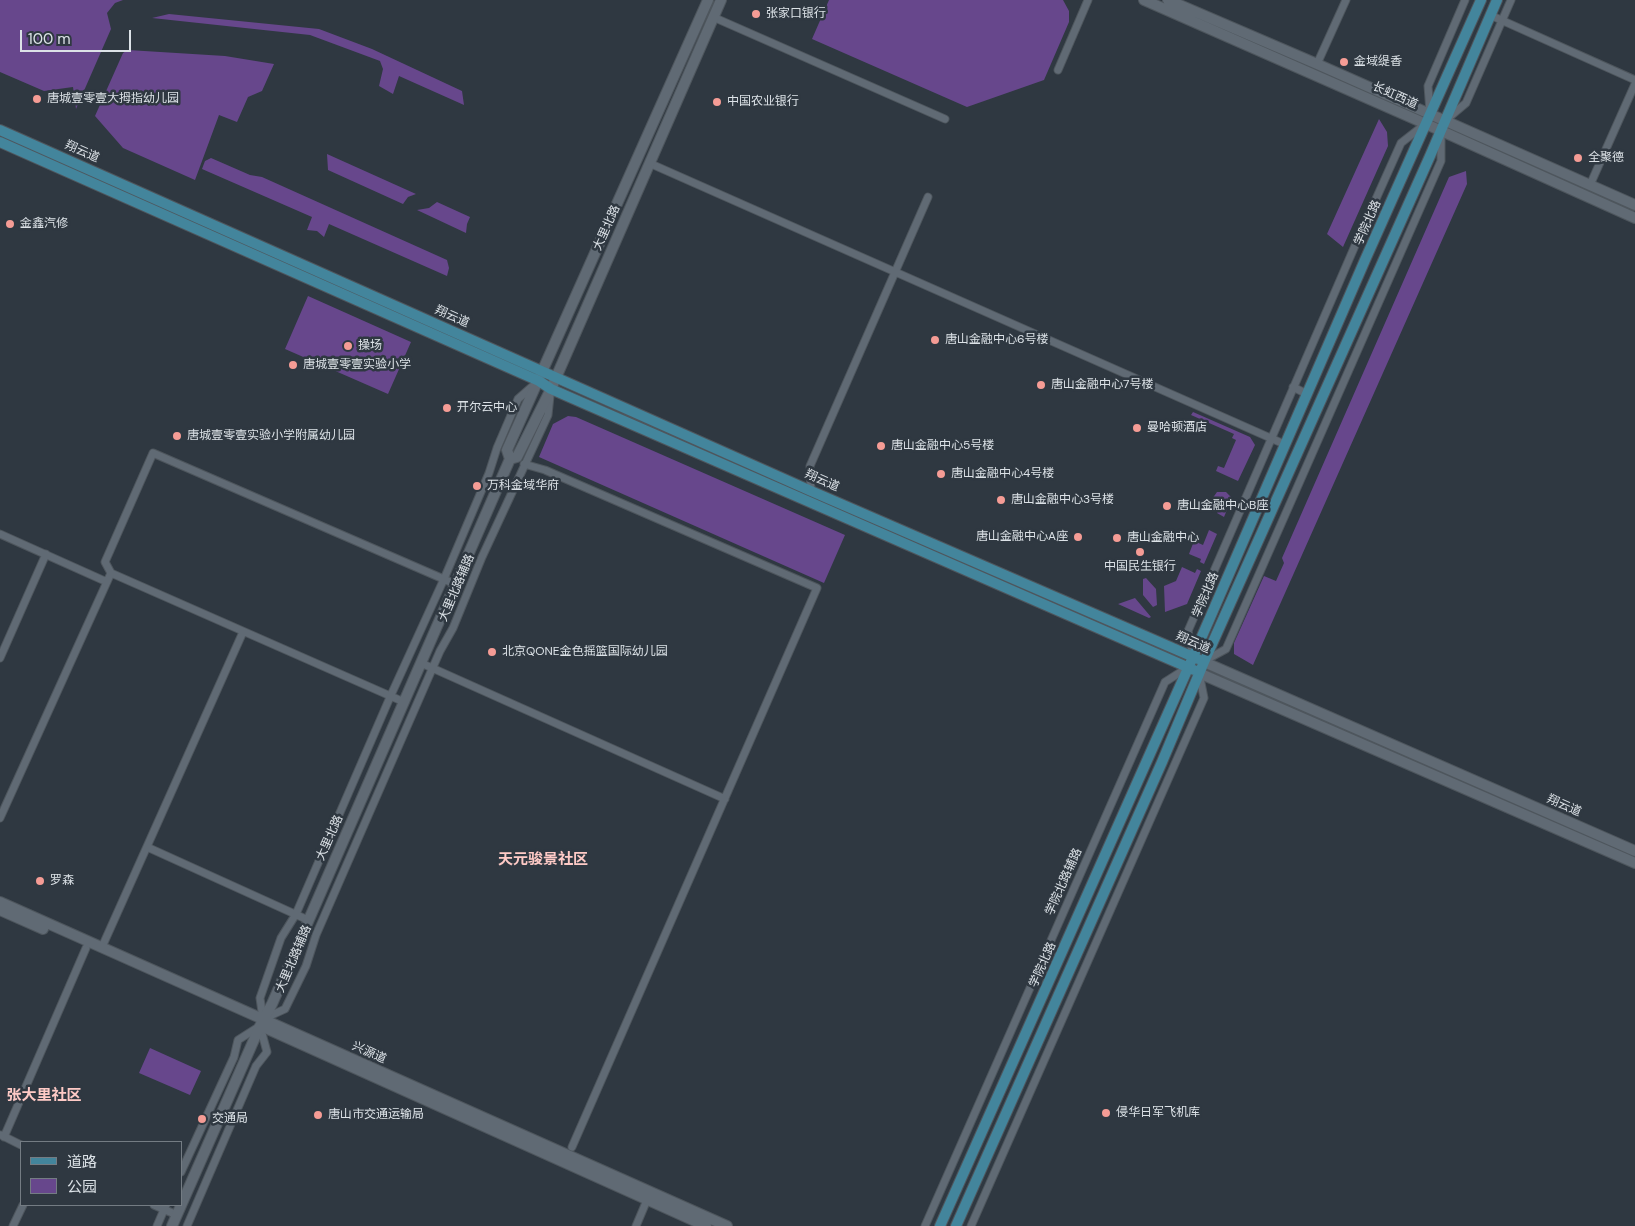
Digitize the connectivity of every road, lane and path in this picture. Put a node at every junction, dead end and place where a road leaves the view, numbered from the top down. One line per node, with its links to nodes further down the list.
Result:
1 (708, 0): 31 (main road, 大里北路)
2 (721, 0): 12 (main road, 大里北路)
3 (1088, 0): 15 (street)
4 (1144, 0): 19 (main road, 长虹西道)
5 (1168, 0): 14 (main road, 长虹西道)
6 (1346, 0): 14 (street)
7 (1466, 0): 19 (street)
8 (1481, 0): 19 (main road, 学院北路)
9 (1497, 0): 11 (main road, 学院北路)
10 (1512, 0): 13 (street)
11 (1490, 15): 13 (street); 20 (main road, 学院北路)
12 (713, 17): 18 (street); 23 (main road, 大里北路)
13 (1503, 20): 16 (street); 20 (street)
14 (1317, 64): 19 (main road, 长虹西道)
15 (1058, 70)
16 (1635, 80)
17 (1635, 84): 24 (street)
18 (945, 119)
19 (1428, 119): 20 (main road, 长虹西道); 28 (street); 29 (main road, 学院北路)
20 (1443, 126): 24 (main road, 长虹西道); 27 (main road, 长虹西道); 37 (main road, 学院北路); 38 (street)
21 (0, 130): 31 (main road, 翔云道)
22 (0, 142): 33 (main road, 翔云道)
23 (650, 163): 30 (street); 32 (main road, 大里北路)
24 (1590, 185): 26 (main road, 长虹西道)
25 (928, 196): 30 (street)
26 (1635, 205)
27 (1635, 218)
28 (1354, 248): 29 (street); 34 (street)
29 (1365, 260): 36 (main road, 学院北路)
30 (896, 272): 39 (street); 43 (street)
31 (543, 370): 32 (main road, 翔云道); 33 (main road, 大里北路)
32 (556, 376): 35 (main road, 大里北路); 43 (main road, 翔云道)
33 (538, 381): 35 (main road, 翔云道); 41 (main road, 大里北路); 47 (street, 大里北路辅路)
34 (1293, 387): 36 (street); 39 (street)
35 (551, 389): 41 (main road, 大里北路); 42 (street, 大里北路辅路); 55 (main road, 翔云道)
36 (1307, 394): 37 (main road); 40 (main road, 学院北路)
37 (1321, 399): 38 (street); 53 (main road, 学院北路)
38 (1333, 405): 53 (street)
39 (1271, 438): 40 (street); 51 (street)
40 (1284, 444): 51 (main road, 学院北路)
41 (510, 459): 49 (main road, 大里北路)
42 (524, 464): 56 (street, 大里北路辅路); 62 (street)
43 (811, 491): 51 (main road, 翔云道)
44 (0, 534): 45 (street)
45 (46, 554): 48 (street); 52 (street)
46 (111, 573): 47 (street); 48 (street); 50 (street)
47 (444, 579): 49 (street); 58 (street, 大里北路辅路)
48 (107, 582): 63 (street)
49 (455, 584): 54 (main road, 大里北路)
50 (243, 632): 58 (street); 64 (street)
51 (1193, 657): 53 (main road, 翔云道); 55 (main road, 学院北路)
52 (0, 658)
53 (1204, 662): 57 (main road, 学院北路); 65 (main road, 翔云道)
54 (421, 663): 56 (street); 59 (main road, 大里北路)
55 (1188, 667): 57 (main road, 翔云道); 74 (street, 学院北路辅路); 75 (main road, 学院北路)
56 (433, 668): 62 (street); 73 (street, 大里北路辅路)
57 (1199, 673): 60 (main road, 学院北路); 61 (street); 66 (main road, 翔云道)
58 (391, 695): 59 (street); 69 (street, 大里北路辅路)
59 (404, 702): 70 (main road, 大里北路)
60 (1162, 762): 61 (street); 76 (main road, 学院北路)
61 (1173, 767): 77 (street)
62 (725, 799): 80 (street)
63 (0, 818)
64 (147, 847): 69 (street); 71 (street)
65 (1635, 851)
66 (1635, 863)
67 (0, 902): 71 (main road, 兴源道)
68 (0, 910): 72 (main road, 兴源道)
69 (296, 914): 70 (street); 73 (street, 大里北路辅路)
70 (308, 920): 73 (main road, 大里北路)
71 (102, 947): 73 (main road, 兴源道)
72 (86, 948): 73 (main road, 兴源道); 78 (street)
73 (261, 1023): 81 (street, 大里北路辅路); 86 (main road, 兴源道); 87 (main road, 大里北路); 95 (street, 大里北路辅路)
74 (1008, 1039): 75 (street); 82 (street, 学院北路辅路)
75 (1021, 1045): 76 (main road); 83 (main road, 学院北路)
76 (1034, 1051): 77 (street); 84 (main road, 学院北路)
77 (1046, 1056): 85 (street)
78 (2, 1136): 79 (street)
79 (20, 1144)
80 (572, 1147)
81 (182, 1170)
82 (947, 1175): 83 (street); 99 (street, 学院北路辅路)
83 (960, 1182): 100 (main road, 学院北路)
84 (973, 1188): 85 (street); 101 (main road, 学院北路)
85 (985, 1194): 102 (street)
86 (649, 1196): 96 (street); 97 (main road, 兴源道); 98 (main road, 兴源道)
87 (182, 1204)
88 (23, 1206): 92 (street)
89 (181, 1206): 91 (main road, 大里北路)
90 (165, 1207): 91 (street); 93 (street)
91 (177, 1215): 94 (main road, 大里北路)
92 (13, 1226)
93 (157, 1226)
94 (172, 1226)
95 (188, 1226)
96 (636, 1226)
97 (706, 1226)
98 (727, 1226)
99 (925, 1226)
100 (940, 1226)
101 (956, 1226)
102 (971, 1226)

